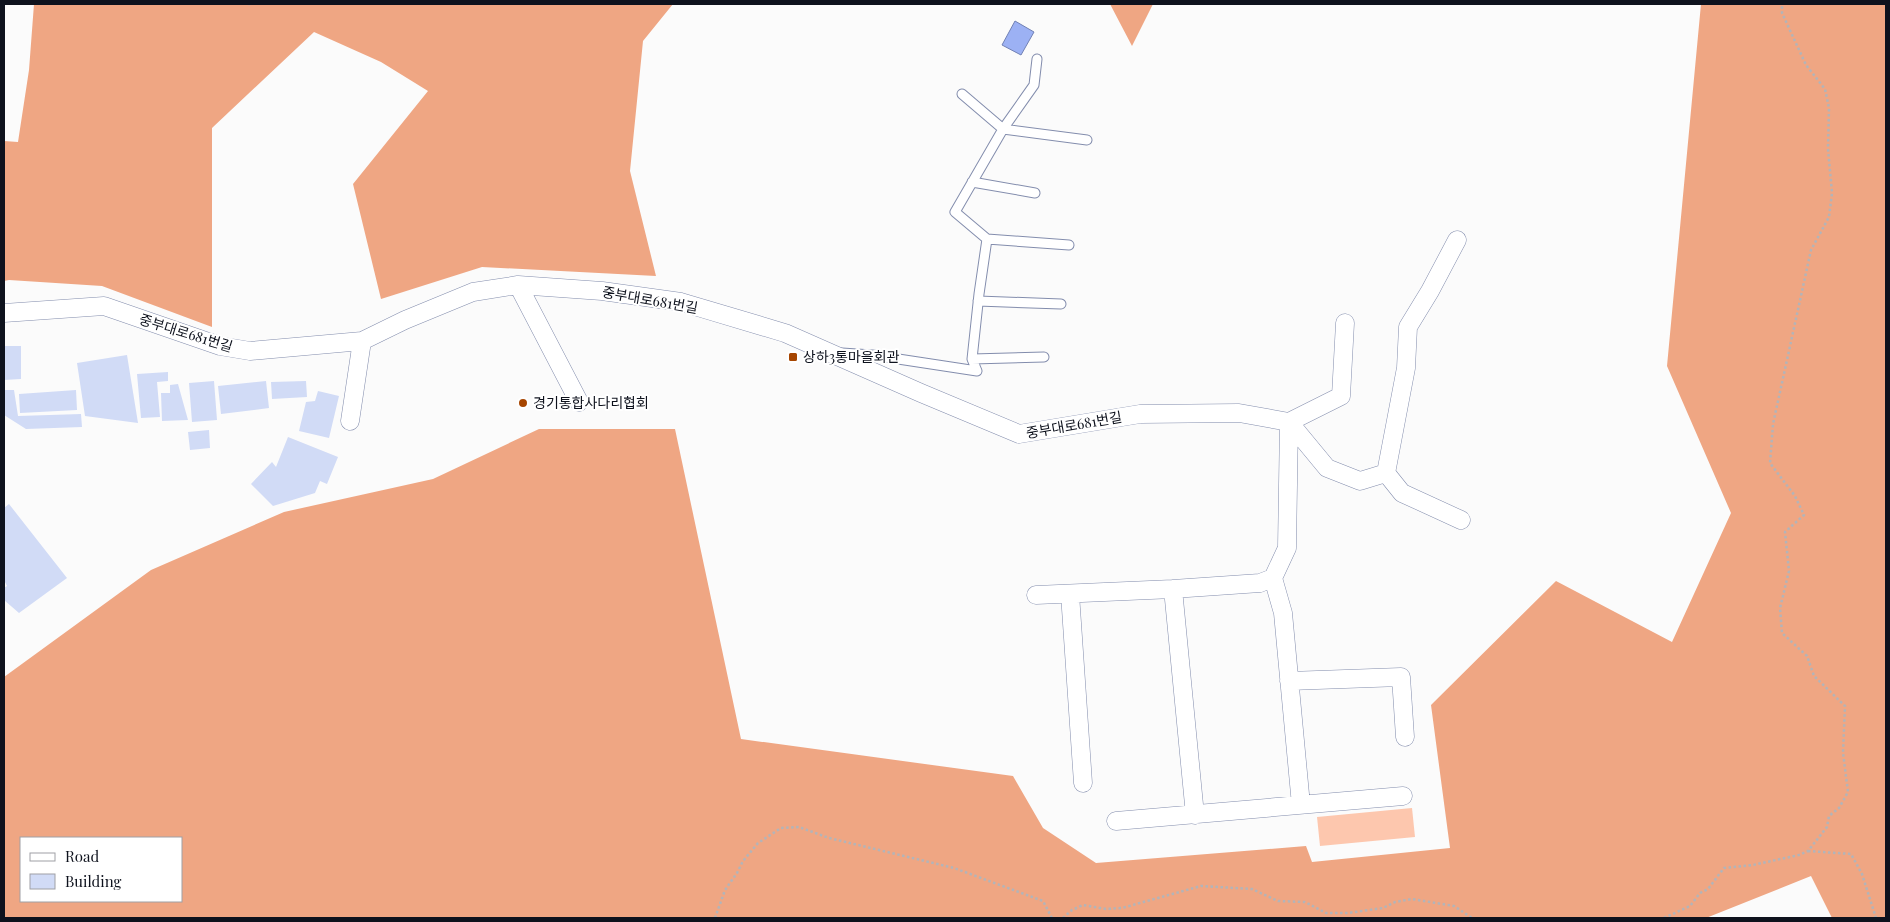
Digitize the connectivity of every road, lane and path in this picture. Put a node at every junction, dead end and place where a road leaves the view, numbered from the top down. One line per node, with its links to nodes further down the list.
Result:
1 (248, 4): 2 (path)
2 (253, 4)
3 (1782, 4): 38 (path)
4 (1037, 59): 6 (lane)
5 (962, 94): 6 (lane)
6 (1003, 129): 7 (lane); 8 (lane)
7 (1087, 140)
8 (972, 182): 9 (lane); 10 (lane)
9 (1035, 193)
10 (987, 239): 12 (lane); 14 (lane)
11 (1457, 240): 25 (street)
12 (1069, 245)
13 (518, 285): 18 (street, 중부대로681번길); 19 (street, 중부대로681번길); 22 (street)
14 (978, 301): 15 (lane); 21 (lane)
15 (1061, 304)
16 (4, 313): 18 (street, 중부대로681번길)
17 (1345, 323): 24 (street)
18 (362, 341): 23 (street)
19 (830, 353): 21 (lane); 24 (street, 중부대로681번길)
20 (1044, 357): 21 (lane)
21 (972, 359)
22 (579, 402)
23 (350, 421)
24 (1289, 422): 25 (street); 27 (street)
25 (1386, 473): 26 (street)
26 (1461, 520)
27 (1273, 578): 28 (street); 31 (street)
28 (1173, 589): 29 (street); 36 (street)
29 (1070, 594): 30 (street); 33 (street)
30 (1036, 595)
31 (1289, 681): 32 (street); 35 (street)
32 (1405, 737)
33 (1084, 783)
34 (1403, 796): 35 (street)
35 (1301, 805): 36 (street)
36 (1196, 815): 37 (street)
37 (1116, 822)
38 (1808, 851): 43 (path); 44 (path)
39 (715, 918): 40 (path)
40 (1052, 918)
41 (1064, 918): 42 (path)
42 (1472, 918)
43 (1664, 918)
44 (1876, 918)

